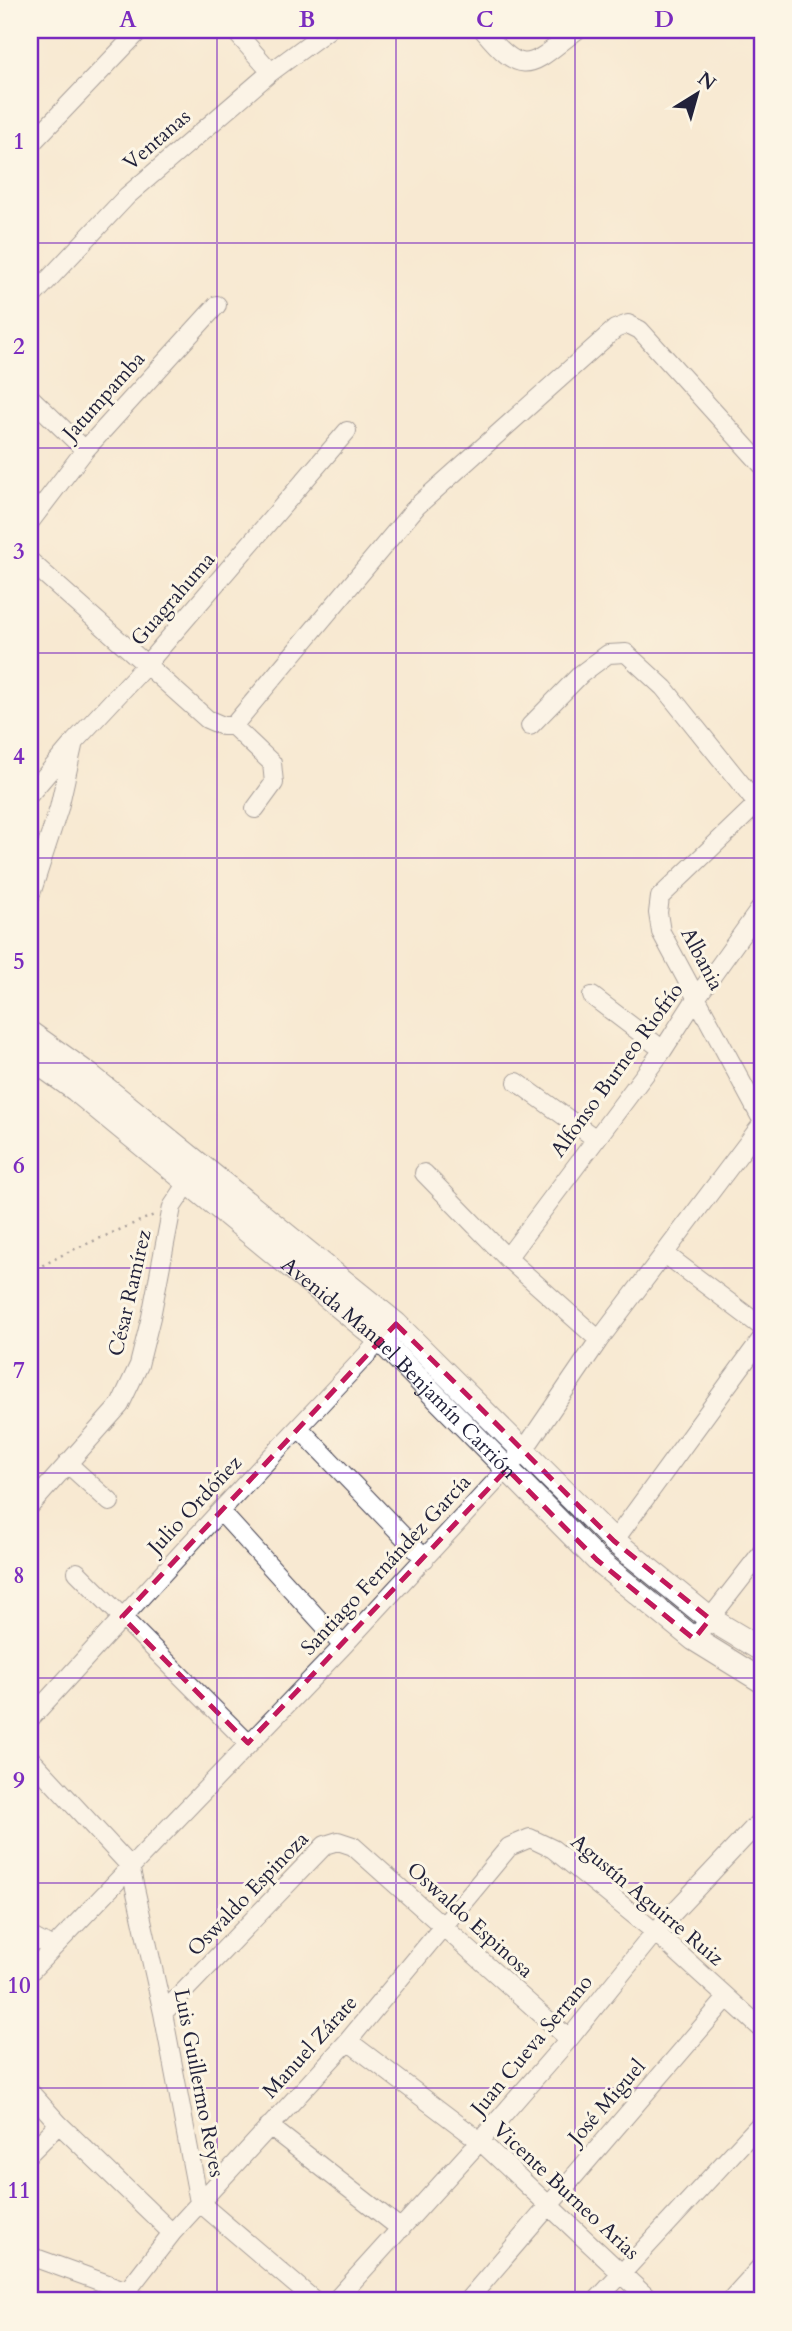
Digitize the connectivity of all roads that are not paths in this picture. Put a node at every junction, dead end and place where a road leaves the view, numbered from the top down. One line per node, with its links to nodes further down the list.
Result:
1 (140, 30): 7 (street)
2 (234, 30): 6 (street)
3 (328, 30): 6 (street, Ventanas)
4 (483, 30): 5 (street)
5 (577, 30)
6 (271, 72): 8 (street, Ventanas)
7 (30, 145)
8 (30, 299)
9 (217, 305): 12 (street, Jatumpamba)
10 (30, 397): 12 (street)
11 (347, 431): 16 (street, Guagrahuma)
12 (85, 450): 14 (street, Jatumpamba)
13 (762, 465): 17 (street)
14 (30, 522)
15 (30, 561): 16 (street)
16 (146, 665): 17 (street); 19 (street, Guagrahuma)
17 (233, 726): 22 (street)
18 (530, 726): 21 (street, Albania)
19 (75, 741): 20 (street, Guagrahuma); 23 (street)
20 (30, 794)
21 (760, 807): 26 (street, Albania)
22 (255, 809)
23 (30, 897)
24 (762, 906): 26 (street, Alfonso Burneo Riofrío)
25 (592, 996): 28 (street)
26 (696, 997): 28 (street, Alfonso Burneo Riofrío); 31 (street, Albania)
27 (30, 1033): 37 (main road, Avenida Manuel Benjamín Carrión)
28 (663, 1050): 32 (street, Alfonso Burneo Riofrío)
29 (30, 1057): 34 (main road, Avenida Manuel Benjamín Carrión)
30 (517, 1082): 32 (street)
31 (762, 1122): 35 (street, Santiago Fernández García)
32 (596, 1139): 36 (street, Alfonso Burneo Riofrío)
33 (424, 1173): 36 (street)
34 (188, 1183): 40 (main road, Avenida Manuel Benjamín Carrión); 44 (street, César Ramírez)
35 (665, 1254): 38 (street); 41 (street, Santiago Fernández García)
36 (507, 1258): 41 (street)
37 (396, 1324): 40 (street, Julio Ordóñez); 43 (main road, Avenida Manuel Benjamín Carrión)
38 (762, 1327)
39 (762, 1338): 49 (street)
40 (380, 1340): 42 (street, Julio Ordóñez); 45 (main road, Avenida Manuel Benjamín Carrión)
41 (599, 1340): 43 (street, Santiago Fernández García)
42 (299, 1428): 48 (street, Julio Ordóñez); 51 (street)
43 (524, 1450): 45 (street, Santiago Fernández García); 49 (main road, Avenida Manuel Benjamín Carrión)
44 (67, 1463): 46 (street); 47 (street, César Ramírez)
45 (507, 1469): 51 (street, Santiago Fernández García); 55 (main road, Avenida Manuel Benjamín Carrión)
46 (110, 1502)
47 (30, 1506)
48 (220, 1511): 53 (street, Julio Ordóñez); 56 (street)
49 (614, 1541): 54 (main road, Avenida Manuel Benjamín Carrión)
50 (762, 1552): 54 (street)
51 (425, 1559): 56 (street, Santiago Fernández García)
52 (77, 1572): 53 (street)
53 (122, 1617): 59 (street, Julio Ordóñez); 60 (street)
54 (710, 1619): 55 (street); 57 (main road, Avenida Manuel Benjamín Carrión)
55 (694, 1639): 58 (main road, Avenida Manuel Benjamín Carrión)
56 (343, 1646): 60 (street, Santiago Fernández García)
57 (762, 1650)
58 (762, 1681)
59 (30, 1719)
60 (248, 1744): 65 (street, Santiago Fernández García)
61 (30, 1758): 65 (street)
62 (762, 1819): 67 (street, Juan Cueva Serrano)
63 (530, 1838): 66 (street, Manuel Zárate); 67 (street, Agustín Aguirre Ruiz)
64 (338, 1841): 66 (street, Oswaldo Espinosa); 72 (street, Oswaldo Espinoza)
65 (130, 1866): 69 (street, Santiago Fernández García); 72 (street, Luis Guillermo Reyes)
66 (442, 1927): 74 (street, Oswaldo Espinosa); 75 (street, Manuel Zárate)
67 (655, 1932): 71 (street, Agustín Aguirre Ruiz); 74 (street, Juan Cueva Serrano)
68 (30, 1936): 69 (street)
69 (53, 1948): 70 (street, Santiago Fernández García)
70 (30, 1972)
71 (727, 1998): 73 (street, Agustín Aguirre Ruiz); 83 (street, José Miguel)
72 (163, 2013): 82 (street, Luis Guillermo Reyes)
73 (762, 2029)
74 (569, 2039): 80 (street, Juan Cueva Serrano)
75 (348, 2041): 79 (street, Manuel Zárate); 80 (street, Vicente Burneo Arias)
76 (30, 2092): 78 (street)
77 (762, 2122): 88 (street)
78 (59, 2124): 81 (street); 85 (street)
79 (270, 2126): 82 (street, Manuel Zárate); 84 (street)
80 (480, 2141): 83 (street, Vicente Burneo Arias); 84 (street, Juan Cueva Serrano)
81 (30, 2153)
82 (199, 2202): 85 (street, Manuel Zárate); 90 (street, Luis Guillermo Reyes)
83 (549, 2205): 88 (street, Vicente Burneo Arias); 92 (street, José Miguel)
84 (401, 2229): 91 (street, Juan Cueva Serrano)
85 (172, 2233): 89 (street, Manuel Zárate)
86 (30, 2256): 89 (street)
87 (762, 2269): 95 (main road)
88 (622, 2274): 93 (street); 94 (street, Vicente Burneo Arias)
89 (133, 2296)
90 (314, 2301)
91 (335, 2301)
92 (467, 2301)
93 (597, 2301)
94 (651, 2301)
95 (733, 2301)

